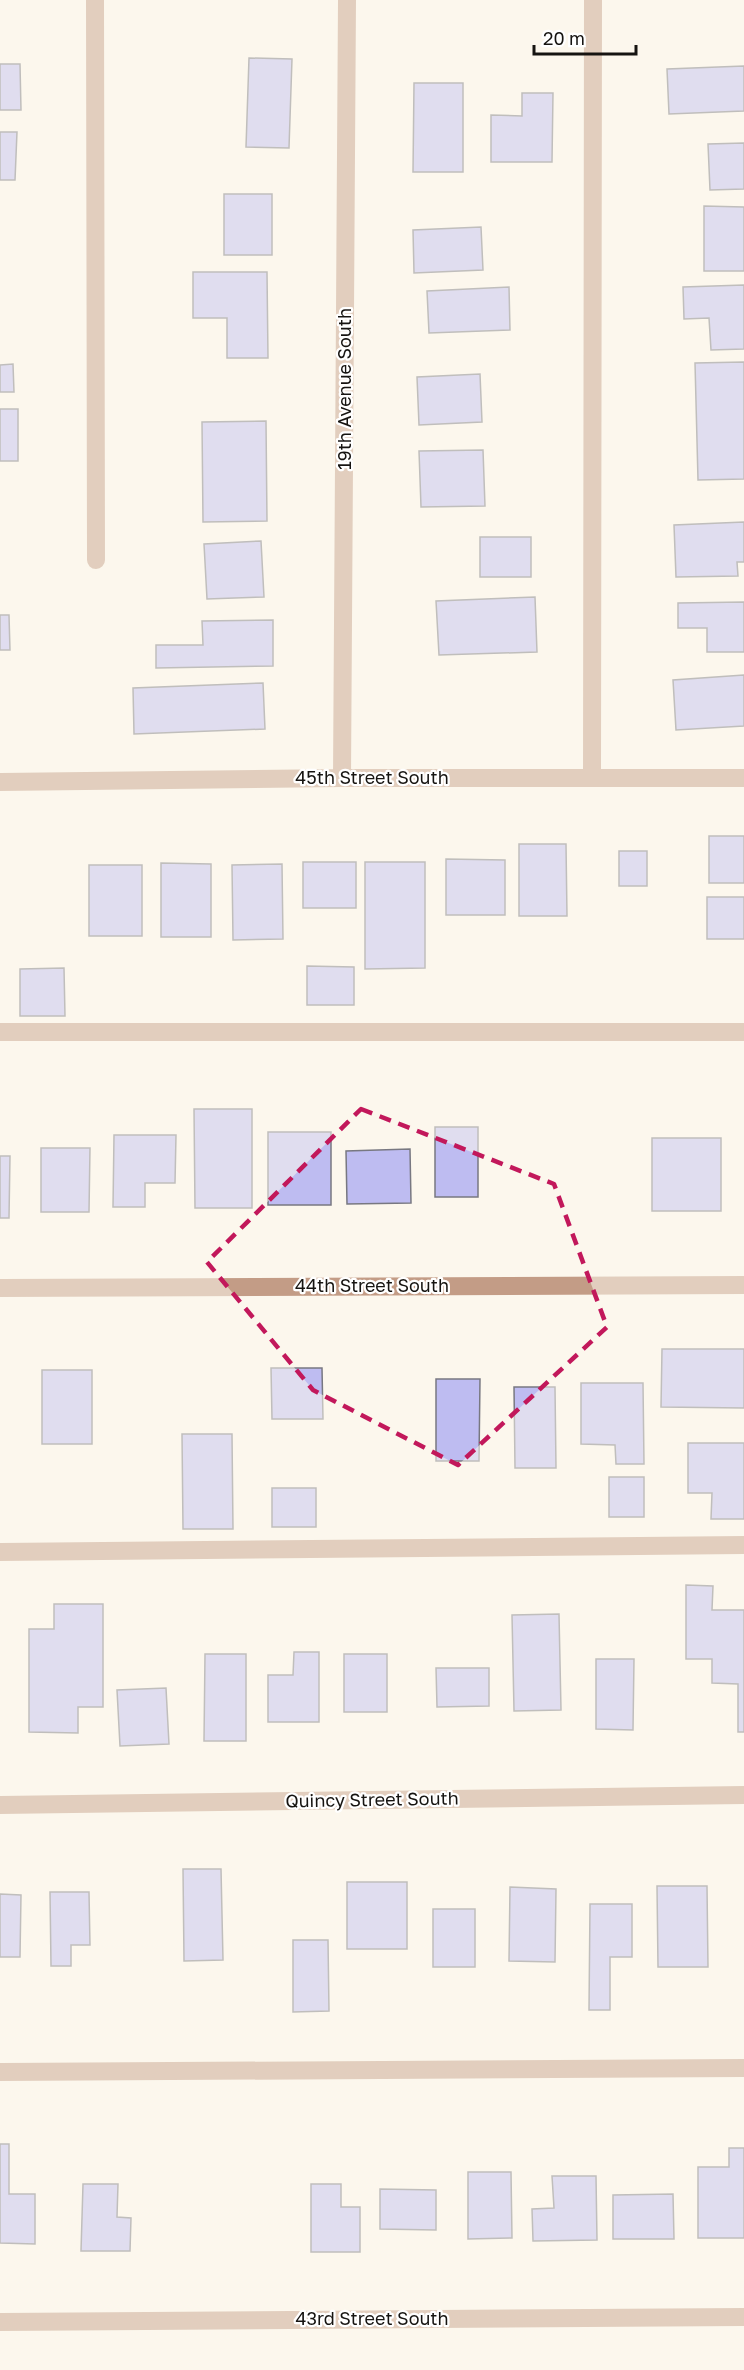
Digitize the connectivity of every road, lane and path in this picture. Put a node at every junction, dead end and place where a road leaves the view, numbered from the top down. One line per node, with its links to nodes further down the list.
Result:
1 (95, 0): 4 (street)
2 (347, 0): 5 (street, 19th Avenue South)
3 (593, 0): 6 (street)
4 (96, 560)
5 (342, 778): 6 (street, 45th Street South); 8 (street, 45th Street South)
6 (592, 778): 7 (street, 45th Street South)
7 (744, 778)
8 (0, 782)
9 (0, 1032): 10 (street)
10 (744, 1032)
11 (744, 1285): 12 (street, 44th Street South)
12 (0, 1288)
13 (744, 1545): 14 (street)
14 (0, 1552)
15 (744, 1795): 16 (street, Quincy Street South)
16 (0, 1805)
17 (744, 2068): 18 (street)
18 (0, 2072)
19 (744, 2317): 20 (street, 43rd Street South)
20 (0, 2322)

